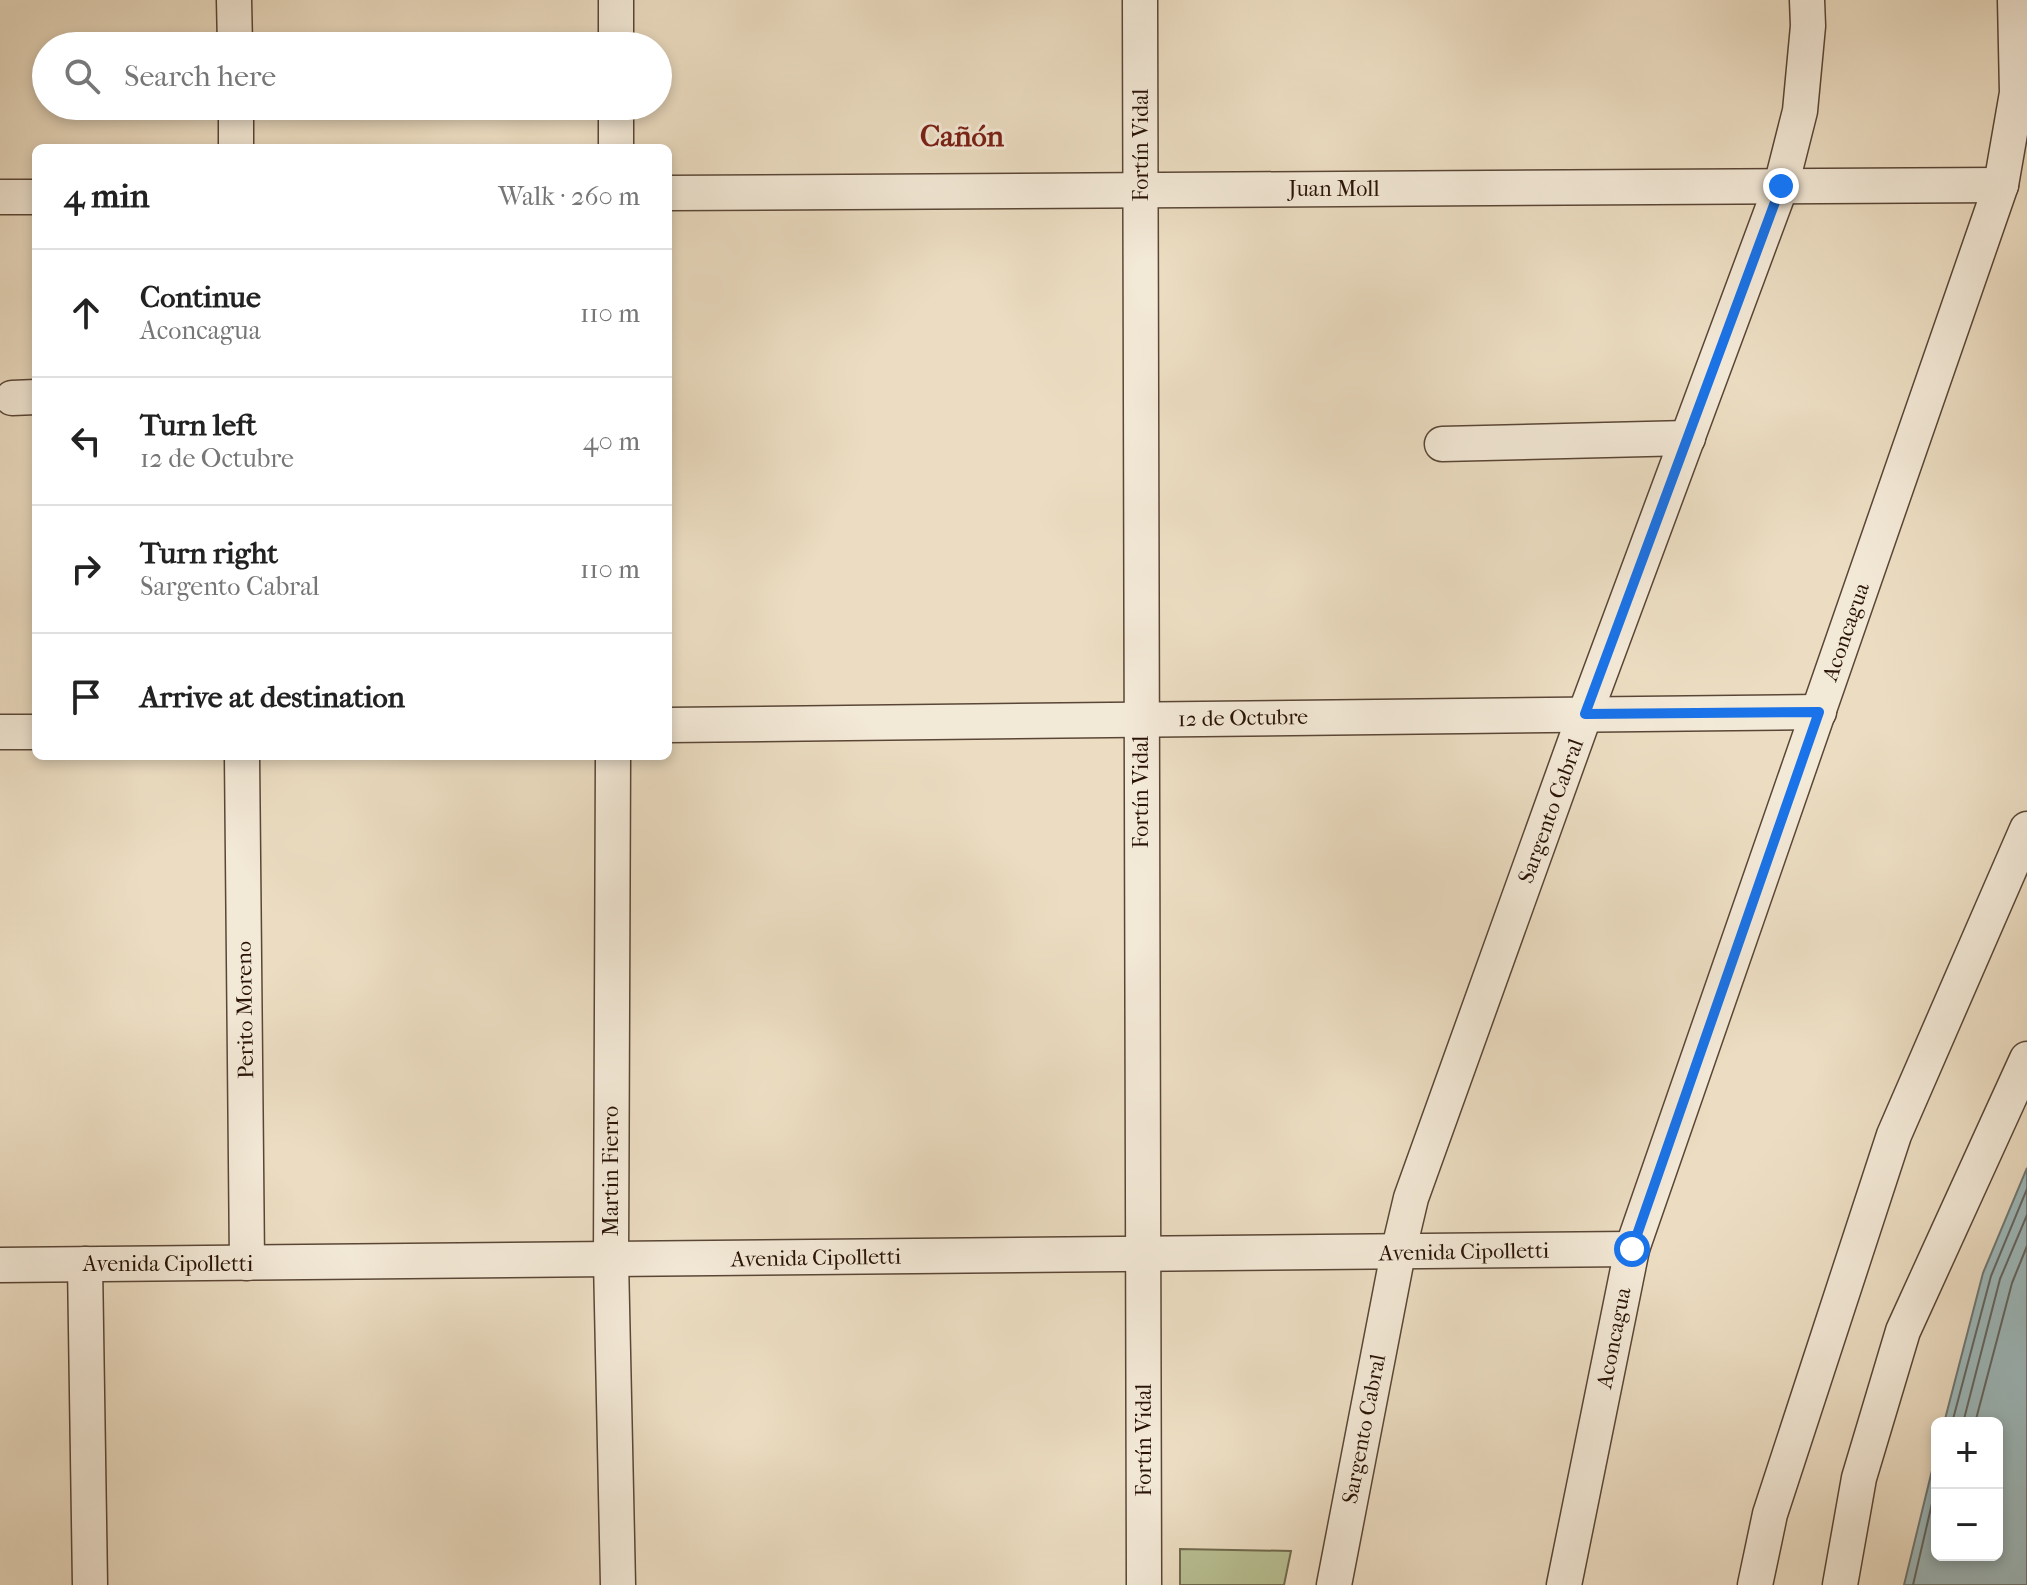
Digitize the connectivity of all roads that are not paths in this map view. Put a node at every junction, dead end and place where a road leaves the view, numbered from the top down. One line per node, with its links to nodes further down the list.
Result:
1 (234, 0): 6 (street)
2 (616, 0): 7 (street)
3 (1140, 0): 14 (street, Fortín Vidal)
4 (1807, 0): 13 (street, Sargento Cabral)
5 (2015, 0): 12 (street, Aconcagua)
6 (235, 32)
7 (616, 32)
8 (236, 120): 10 (street)
9 (616, 120): 11 (street)
10 (236, 144)
11 (616, 144)
12 (2001, 185): 13 (street, Juan Moll); 20 (street, Aconcagua)
13 (1781, 186): 14 (street, Juan Moll); 18 (street, Sargento Cabral)
14 (1141, 190): 15 (street, Juan Moll); 22 (street, Fortín Vidal)
15 (672, 193)
16 (0, 197): 17 (street)
17 (32, 197)
18 (1688, 438): 19 (street); 21 (street, Sargento Cabral)
19 (1442, 444)
20 (1819, 712): 21 (street, 12 de Octubre); 30 (street, Aconcagua)
21 (1585, 714): 22 (street, 12 de Octubre); 31 (street, Sargento Cabral)
22 (1140, 719): 23 (street, 12 de Octubre); 32 (street, Fortín Vidal)
23 (672, 725)
24 (0, 732): 25 (street)
25 (32, 732)
26 (242, 760): 34 (street, Perito Moreno)
27 (613, 760): 33 (street, Martin Fierro)
28 (2027, 829): 42 (street)
29 (2027, 1059): 43 (street)
30 (1632, 1249): 31 (street, Avenida Cipolletti); 41 (street, Aconcagua)
31 (1398, 1253): 32 (street, Avenida Cipolletti); 40 (street, Sargento Cabral)
32 (1143, 1255): 33 (street, Avenida Cipolletti); 39 (street, Fortín Vidal)
33 (611, 1260): 34 (street, Avenida Cipolletti); 38 (street, Martin Fierro)
34 (247, 1263): 35 (street, Avenida Cipolletti)
35 (85, 1264): 36 (street, Avenida Cipolletti); 37 (street)
36 (0, 1265)
37 (90, 1585)
38 (618, 1585)
39 (1144, 1585)
40 (1334, 1585)
41 (1564, 1585)
42 (1755, 1585)
43 (1840, 1585)

